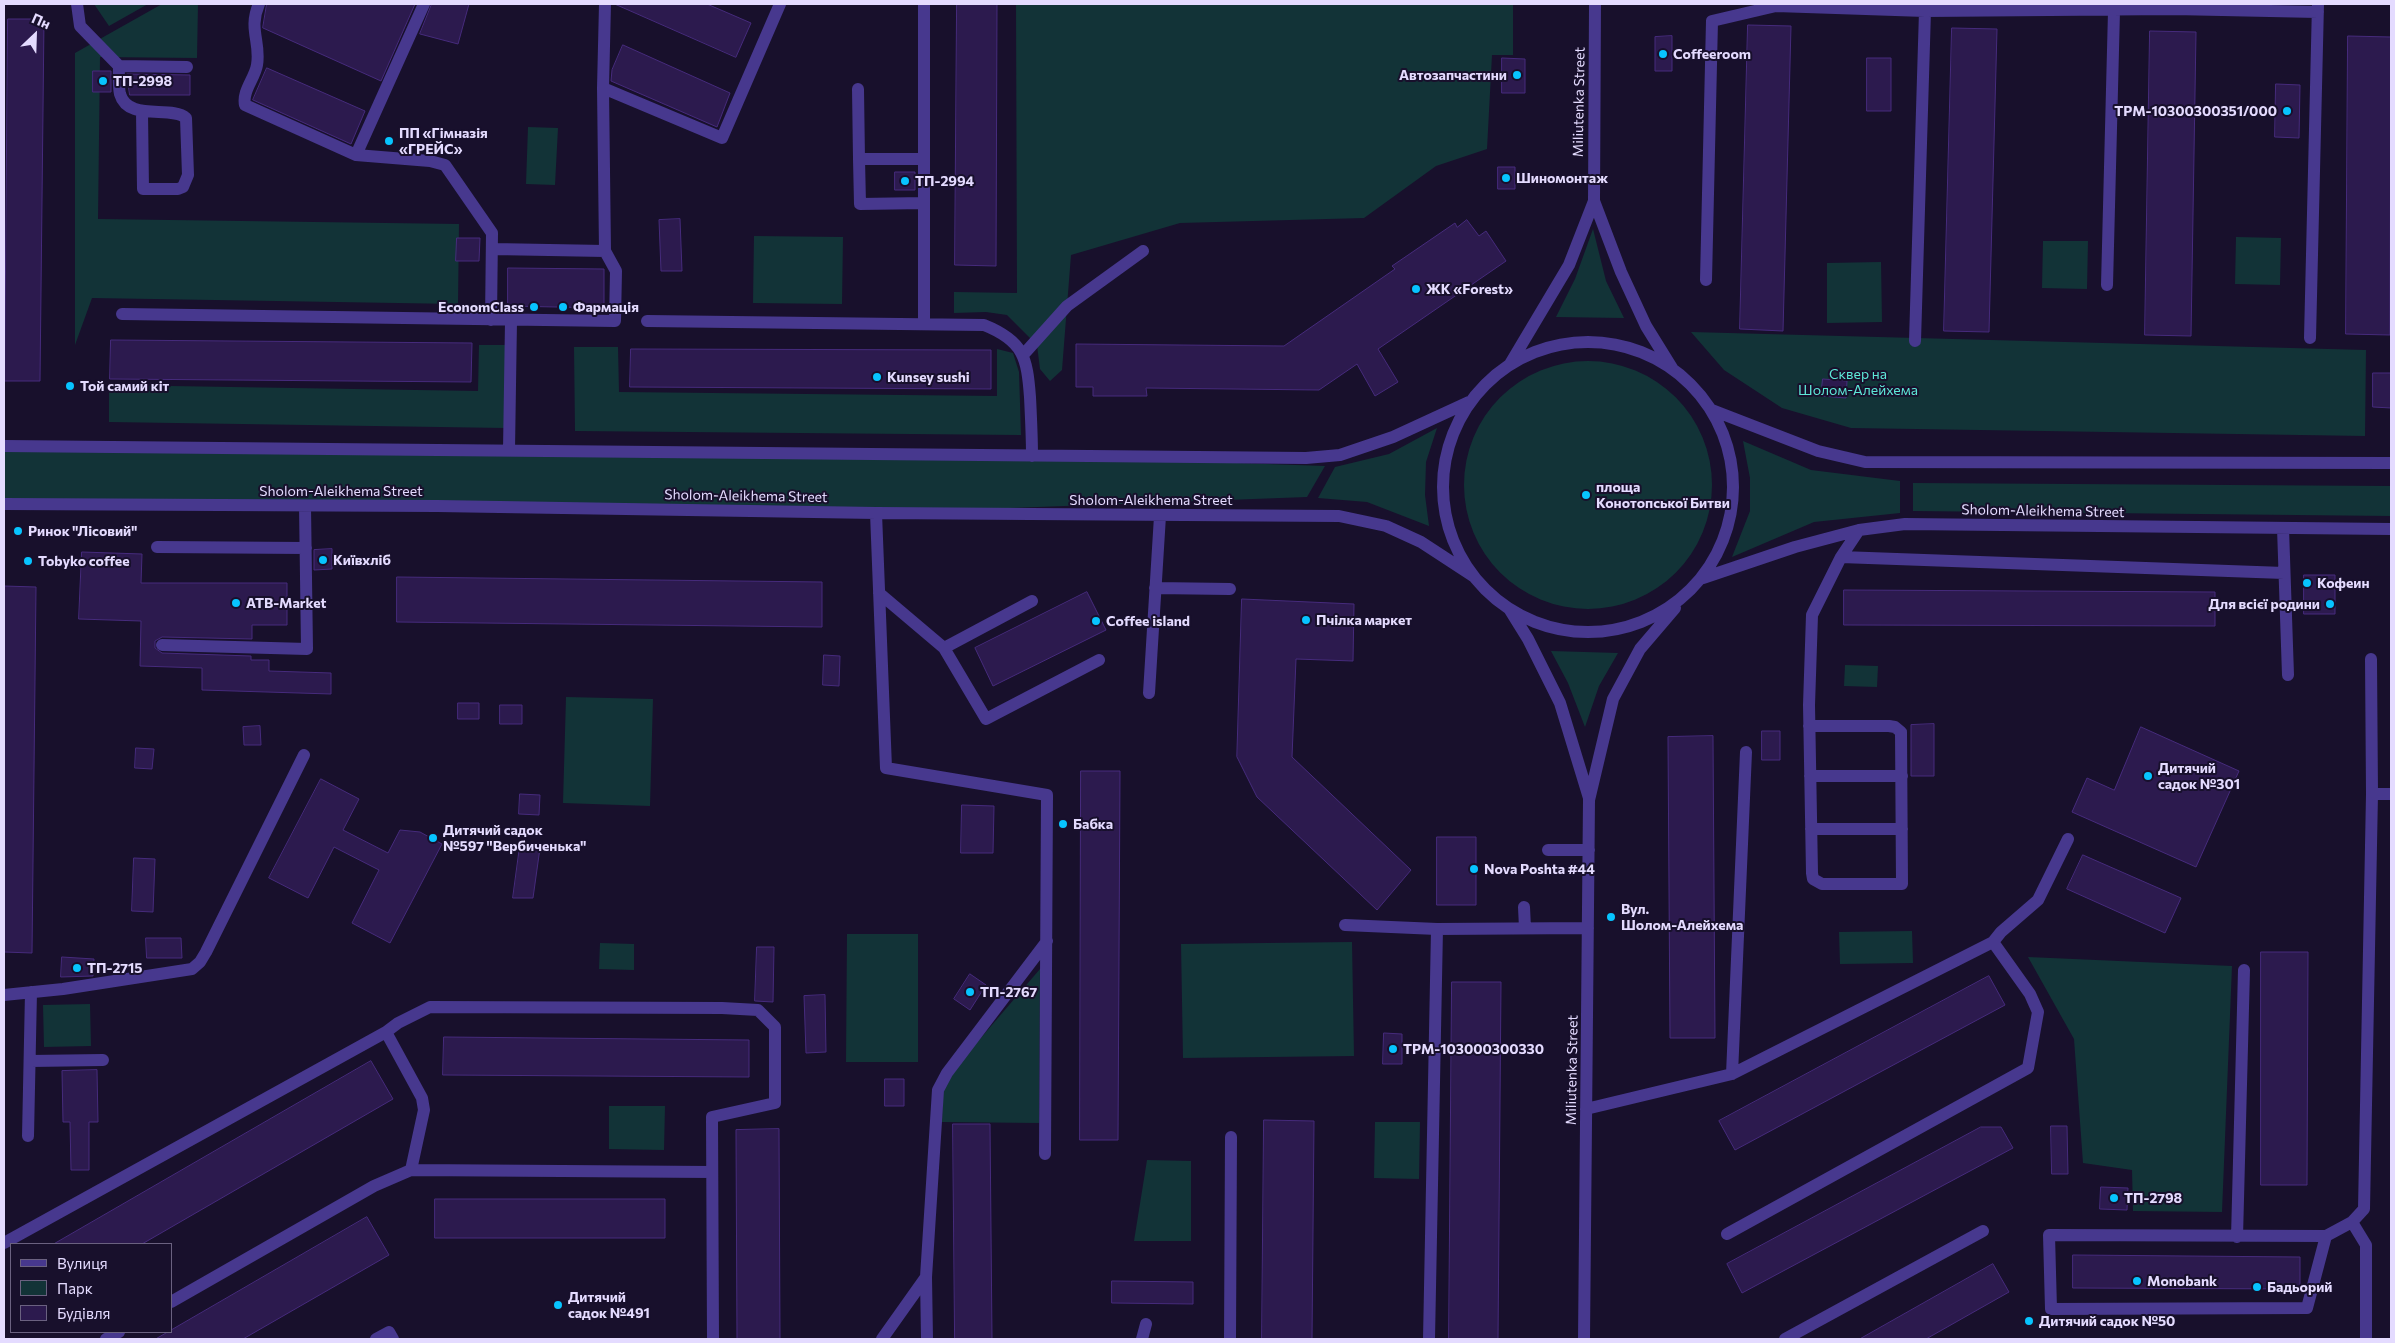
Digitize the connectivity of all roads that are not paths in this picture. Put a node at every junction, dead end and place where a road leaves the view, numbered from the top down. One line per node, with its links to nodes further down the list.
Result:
1 (76, 4): 12 (street)
2 (259, 4): 17 (street)
3 (424, 4): 17 (street)
4 (605, 4): 14 (street)
5 (780, 4): 14 (street)
6 (924, 4): 19 (street)
7 (1595, 4): 20 (street, Miliutenka Street)
8 (1776, 5): 10 (street); 25 (street)
9 (2318, 8): 11 (street); 32 (street)
10 (1925, 11): 11 (street); 33 (street)
11 (2114, 11): 26 (street)
12 (119, 66): 13 (street); 16 (street)
13 (187, 67)
14 (603, 88): 23 (street)
15 (858, 89): 18 (street)
16 (142, 112): 16 (street)
17 (356, 155): 22 (street)
18 (859, 159): 19 (street); 21 (street)
19 (924, 159): 21 (street)
20 (1594, 201): 35 (street, Miliutenka Street); 36 (street, Miliutenka Street)
21 (924, 202): 31 (street)
22 (492, 249): 23 (street); 28 (street)
23 (605, 251): 29 (street)
24 (1144, 251): 34 (street)
25 (1706, 280)
26 (2107, 285)
27 (122, 314): 28 (street)
28 (491, 320): 29 (street)
29 (511, 321): 40 (street)
30 (647, 321): 31 (street)
31 (924, 324): 34 (street)
32 (2310, 338)
33 (1915, 341)
34 (1023, 355): 41 (street)
35 (1510, 364): 36 (street); 37 (street)
36 (1673, 369): 38 (street)
37 (1469, 402): 41 (street); 54 (street)
38 (1712, 410): 42 (street); 55 (street)
39 (4, 446): 40 (street)
40 (510, 450): 41 (street)
41 (1032, 456)
42 (2391, 463)
43 (4, 504): 44 (street, Sholom-Aleikhema Street)
44 (305, 506): 45 (street, Sholom-Aleikhema Street); 51 (street)
45 (876, 513): 46 (street, Sholom-Aleikhema Street); 58 (street)
46 (1160, 516): 54 (street, Sholom-Aleikhema Street); 56 (street)
47 (2282, 528): 48 (street, Sholom-Aleikhema Street); 49 (street, Sholom-Aleikhema Street); 53 (street)
48 (1859, 530): 52 (street); 55 (street, Sholom-Aleikhema Street)
49 (2391, 530)
50 (157, 547): 51 (street)
51 (306, 548): 62 (street)
52 (1841, 557): 53 (street); 68 (street)
53 (2284, 573): 66 (street)
54 (1473, 576): 61 (street)
55 (1702, 578): 59 (street)
56 (1155, 588): 57 (street); 67 (street)
57 (1230, 589)
58 (879, 592): 63 (street); 86 (street)
59 (1686, 594): 61 (street); 75 (street, Miliutenka Street)
60 (1032, 601): 63 (street)
61 (1510, 610): 75 (street, Miliutenka Street)
62 (162, 645)
63 (944, 648): 65 (street)
64 (2371, 659): 73 (street)
65 (1099, 660)
66 (2288, 675)
67 (1149, 693)
68 (1809, 726): 71 (street); 72 (street)
69 (1746, 752): 94 (street)
70 (304, 755): 89 (street)
71 (1810, 776): 72 (street); 76 (street)
72 (1902, 776): 77 (street)
73 (2372, 794): 74 (street); 101 (street)
74 (2391, 794)
75 (1590, 800): 80 (street, Miliutenka Street)
76 (1811, 829): 77 (street); 77 (street)
77 (1902, 829)
78 (2068, 839): 87 (street)
79 (1548, 850): 80 (street)
80 (1589, 850): 85 (street, Miliutenka Street)
81 (1524, 907): 84 (street)
82 (1345, 925): 83 (street)
83 (1437, 928): 84 (street); 119 (street)
84 (1525, 928): 85 (street)
85 (1588, 928): 95 (street, Miliutenka Street)
86 (1047, 941): 98 (street); 107 (street)
87 (1993, 942): 94 (street); 103 (street)
88 (2244, 970): 105 (street)
89 (31, 992): 90 (street); 93 (street)
90 (4, 995)
91 (386, 1032): 99 (street); 100 (street); 106 (street)
92 (103, 1060): 93 (street)
93 (30, 1061): 96 (street)
94 (1732, 1074): 95 (street)
95 (1586, 1109): 120 (street, Miliutenka Street)
96 (28, 1136)
97 (1231, 1137): 118 (street)
98 (1045, 1154)
99 (411, 1170): 100 (street); 108 (street)
100 (712, 1172): 114 (street)
101 (2352, 1222): 104 (street); 122 (street)
102 (1983, 1231): 121 (street)
103 (1727, 1234)
104 (2326, 1236): 105 (street); 105 (street)
105 (2237, 1237)
106 (4, 1243)
107 (926, 1277): 115 (street); 116 (street)
108 (172, 1301)
109 (1146, 1324): 117 (street)
110 (117, 1333): 111 (street)
111 (106, 1339)
112 (376, 1339): 113 (street)
113 (393, 1339)
114 (713, 1339)
115 (882, 1339)
116 (928, 1339)
117 (1142, 1339)
118 (1230, 1339)
119 (1429, 1339)
120 (1584, 1339)
121 (1785, 1339)
122 (2366, 1339)

